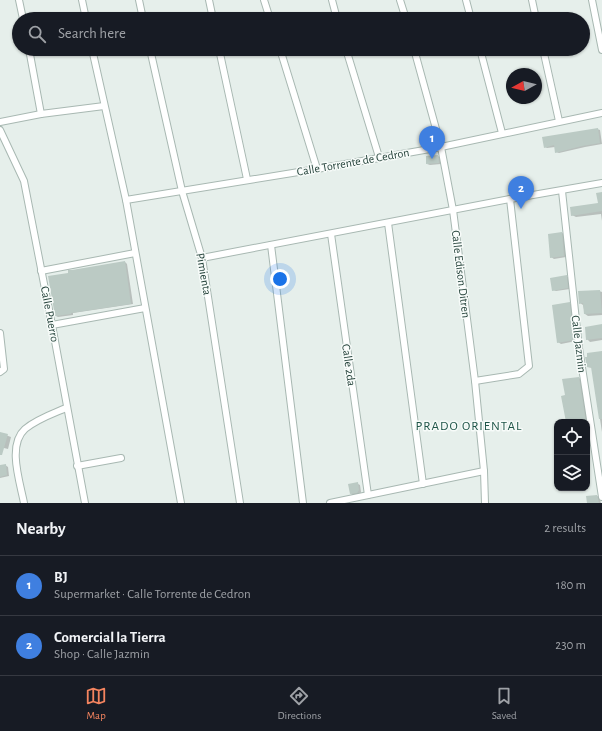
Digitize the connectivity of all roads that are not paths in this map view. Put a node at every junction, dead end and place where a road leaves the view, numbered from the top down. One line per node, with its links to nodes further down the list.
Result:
1 (19, 0): 11 (street)
2 (82, 0): 12 (street)
3 (139, 0): 13 (street)
4 (209, 0): 14 (street)
5 (264, 0): 15 (street)
6 (332, 0): 16 (street)
7 (400, 0): 17 (street)
8 (466, 0): 18 (street)
9 (532, 0): 19 (street)
10 (592, 0): 20 (street)
11 (22, 12)
12 (85, 12)
13 (142, 12)
14 (212, 12)
15 (268, 12)
16 (336, 12)
17 (404, 12)
18 (469, 12)
19 (535, 12)
20 (602, 50)
21 (29, 56): 32 (street)
22 (93, 56): 30 (street)
23 (152, 56): 42 (street, Pimienta)
24 (221, 56): 40 (street)
25 (282, 56): 39 (street)
26 (348, 56): 38 (street)
27 (416, 56): 37 (street, Calle Edison Ditren)
28 (482, 56): 36 (street)
29 (545, 56): 33 (street)
30 (104, 106): 32 (street); 45 (street)
31 (602, 113): 33 (street, Calle Torrente de Cedron)
32 (41, 114): 34 (street)
33 (559, 121): 36 (street, Calle Torrente de Cedron)
34 (0, 122)
35 (0, 130): 52 (street, Calle Puerro)
36 (502, 134): 37 (street, Calle Torrente de Cedron)
37 (441, 147): 38 (street, Calle Torrente de Cedron); 46 (street, Calle Edison Ditren)
38 (379, 157): 39 (street, Calle Torrente de Cedron)
39 (317, 169): 40 (street, Calle Torrente de Cedron)
40 (247, 179): 42 (street, Calle Torrente de Cedron)
41 (602, 183): 43 (street)
42 (182, 191): 45 (street, Calle Torrente de Cedron); 51 (street, Pimienta)
43 (562, 191): 44 (street); 64 (street, Calle Jazmin)
44 (510, 199): 46 (street); 57 (street)
45 (126, 200): 50 (street)
46 (453, 210): 47 (street); 57 (street, Calle Edison Ditren)
47 (388, 223): 48 (street); 62 (street)
48 (331, 234): 49 (street); 63 (street, Calle 2da)
49 (271, 245): 51 (street); 69 (street)
50 (136, 253): 52 (street); 53 (street)
51 (202, 258): 68 (street, Pimienta)
52 (41, 271): 54 (street, Calle Puerro)
53 (146, 308): 54 (street); 67 (street)
54 (52, 325): 58 (street, Calle Puerro)
55 (0, 333): 56 (street)
56 (0, 372)
57 (475, 381): 61 (street, Calle Edison Ditren)
58 (66, 408): 60 (street, Calle Puerro); 65 (street)
59 (121, 458): 60 (street)
60 (77, 466): 66 (street, Calle Puerro)
61 (484, 471): 62 (street); 71 (street, Calle Edison Ditren)
62 (423, 484): 63 (street)
63 (368, 495): 70 (street)
64 (602, 497)
65 (24, 503)
66 (85, 503)
67 (181, 503)
68 (240, 503)
69 (303, 503)
70 (330, 503)
71 (485, 503)

